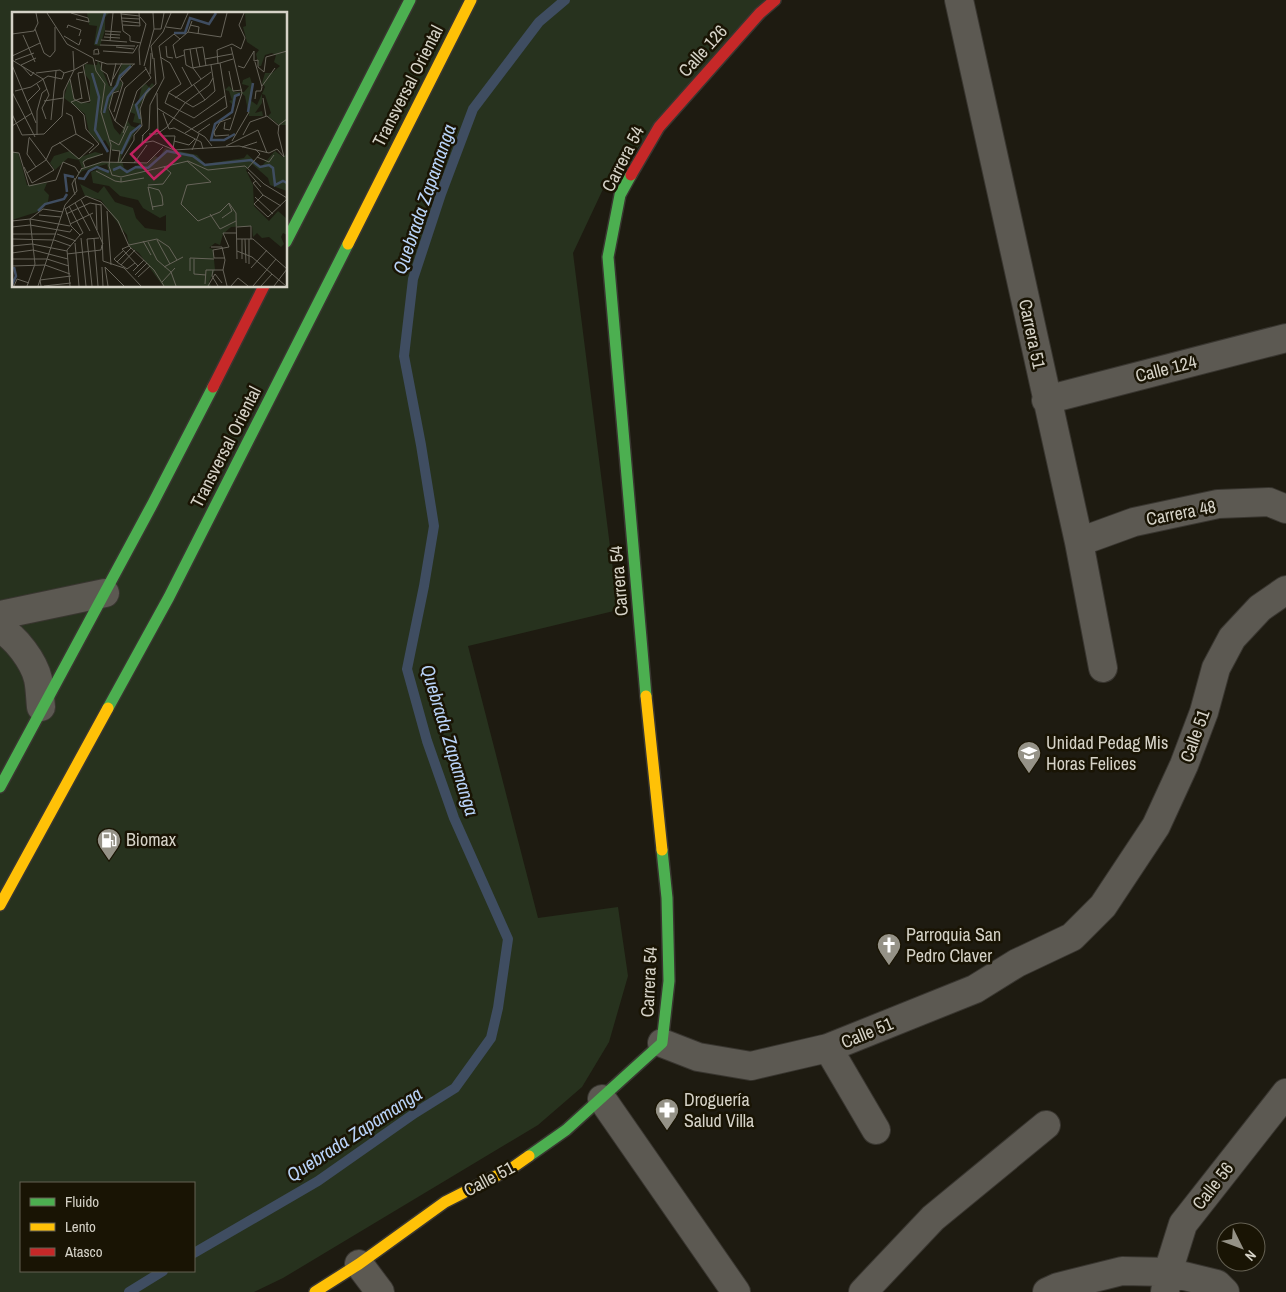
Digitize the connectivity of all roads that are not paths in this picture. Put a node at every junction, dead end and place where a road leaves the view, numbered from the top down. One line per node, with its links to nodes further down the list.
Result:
1 (410, 0): 6 (main road)
2 (471, 0): 19 (main road, Transversal Oriental)
3 (775, 0): 5 (main road, Calle 126)
4 (959, 0): 9 (street, Carrera 51)
5 (659, 126): 20 (main road, Carrera 54)
6 (288, 238)
7 (263, 288): 13 (main road)
8 (1286, 338): 9 (street, Calle 124)
9 (1046, 400): 11 (street, Carrera 51)
10 (1286, 509): 11 (street, Carrera 48)
11 (1079, 542): 16 (street, Carrera 51)
12 (1286, 590): 21 (street, Calle 51)
13 (105, 593): 14 (street); 17 (main road)
14 (0, 615)
15 (0, 629): 17 (street)
16 (1103, 668)
17 (41, 707): 18 (main road)
18 (0, 787)
19 (0, 905)
20 (662, 1043): 21 (street, Calle 51); 23 (main road, Calle 51)
21 (828, 1048): 25 (street)
22 (1286, 1093): 27 (street, Calle 56)
23 (602, 1099): 26 (main road, Calle 51); 30 (street)
24 (1046, 1125): 31 (street)
25 (876, 1130)
26 (359, 1264): 28 (main road, Calle 51); 29 (street)
27 (1167, 1282): 32 (street); 33 (street)
28 (315, 1292)
29 (380, 1292)
30 (736, 1292)
31 (863, 1292)
32 (1047, 1292)
33 (1226, 1292)

